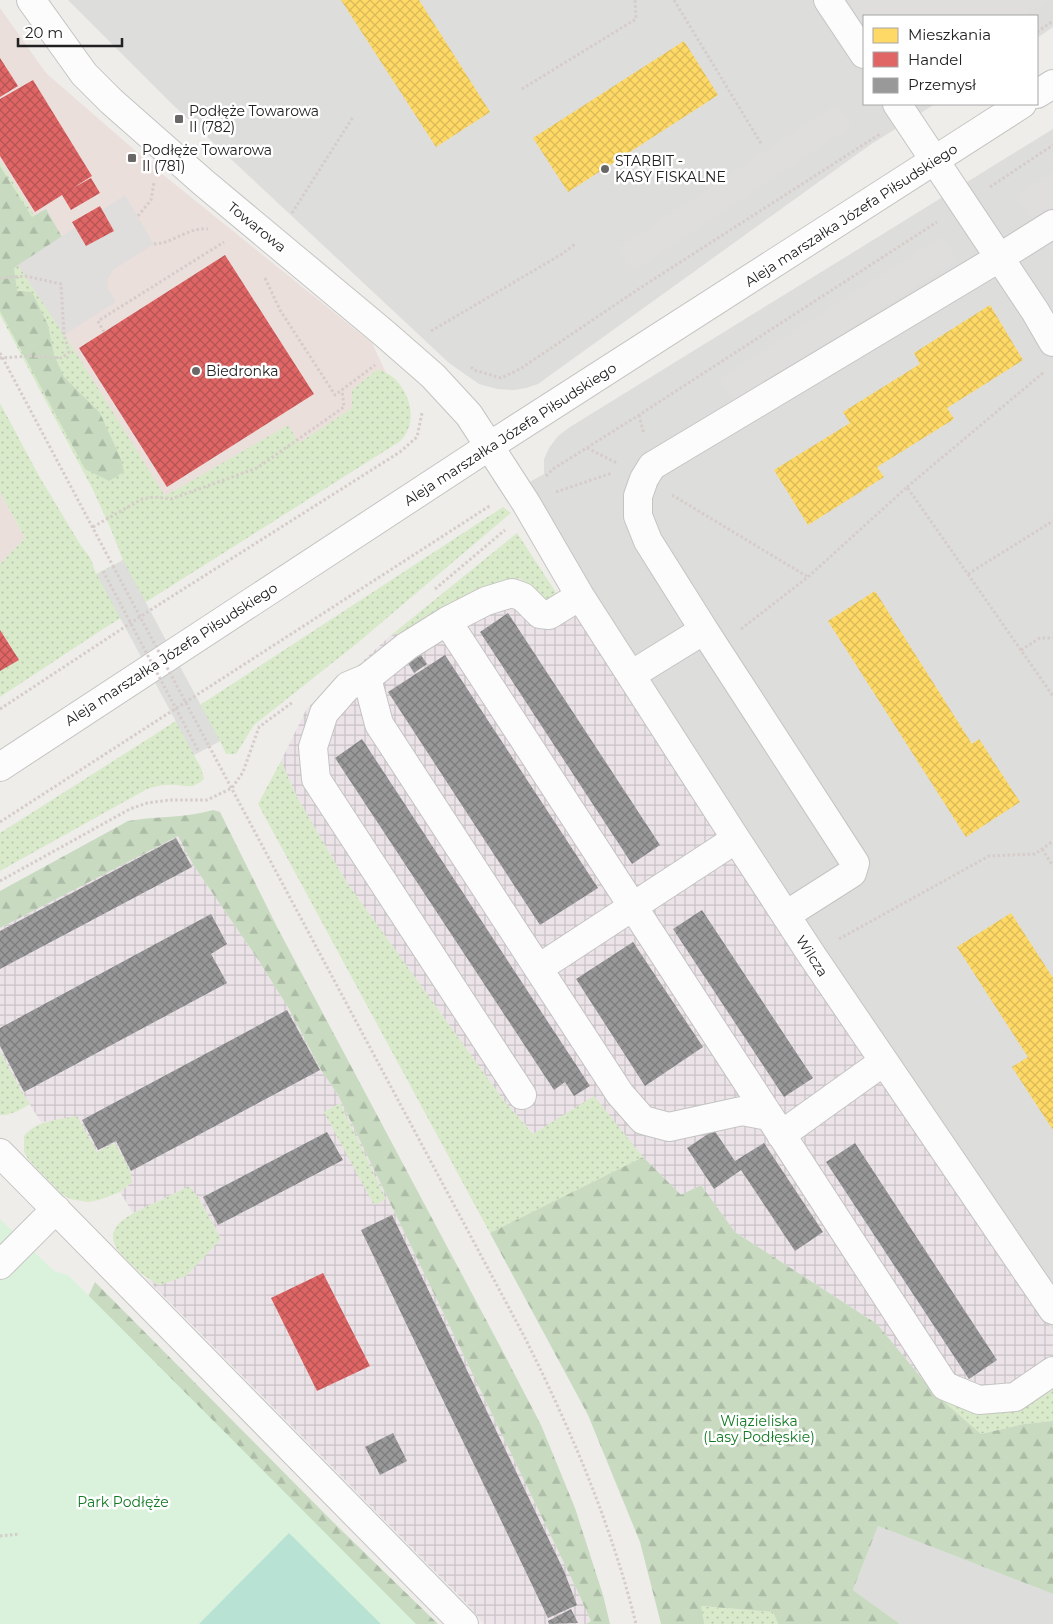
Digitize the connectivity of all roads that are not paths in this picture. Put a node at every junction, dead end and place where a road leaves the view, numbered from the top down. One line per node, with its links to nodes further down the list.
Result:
1 (31, 0): 13 (street, Towarowa)
2 (828, 0): 3 (street)
3 (863, 52)
4 (1053, 84): 5 (street)
5 (1038, 93)
6 (1020, 105): 8 (street, Aleja marszałka Józefa Piłsudskiego)
7 (901, 111): 8 (street)
8 (935, 161): 10 (street); 13 (street, Aleja marszałka Józefa Piłsudskiego)
9 (1053, 224): 10 (street)
10 (1000, 258): 11 (street); 17 (street)
11 (1044, 305): 12 (street)
12 (1053, 342)
13 (490, 445): 14 (street, Towarowa); 20 (street, Aleja marszałka Józefa Piłsudskiego)
14 (526, 503): 15 (street, Wilcza)
15 (580, 596): 16 (street); 18 (street, Wilcza)
16 (447, 621): 19 (street); 22 (street)
17 (710, 638): 18 (street); 23 (street)
18 (631, 675): 21 (street, Wilcza)
19 (367, 678): 24 (street); 26 (street)
20 (0, 767)
21 (736, 839): 22 (street); 23 (street, Wilcza)
22 (632, 906): 24 (street); 27 (street)
23 (786, 915): 25 (street, Wilcza)
24 (539, 968): 27 (street)
25 (883, 1062): 27 (street); 31 (street, Wilcza)
26 (522, 1094)
27 (774, 1125): 32 (street)
28 (0, 1153): 29 (street)
29 (56, 1209): 30 (street); 33 (street)
30 (0, 1265)
31 (1053, 1310)
32 (1053, 1371)
33 (464, 1624)

